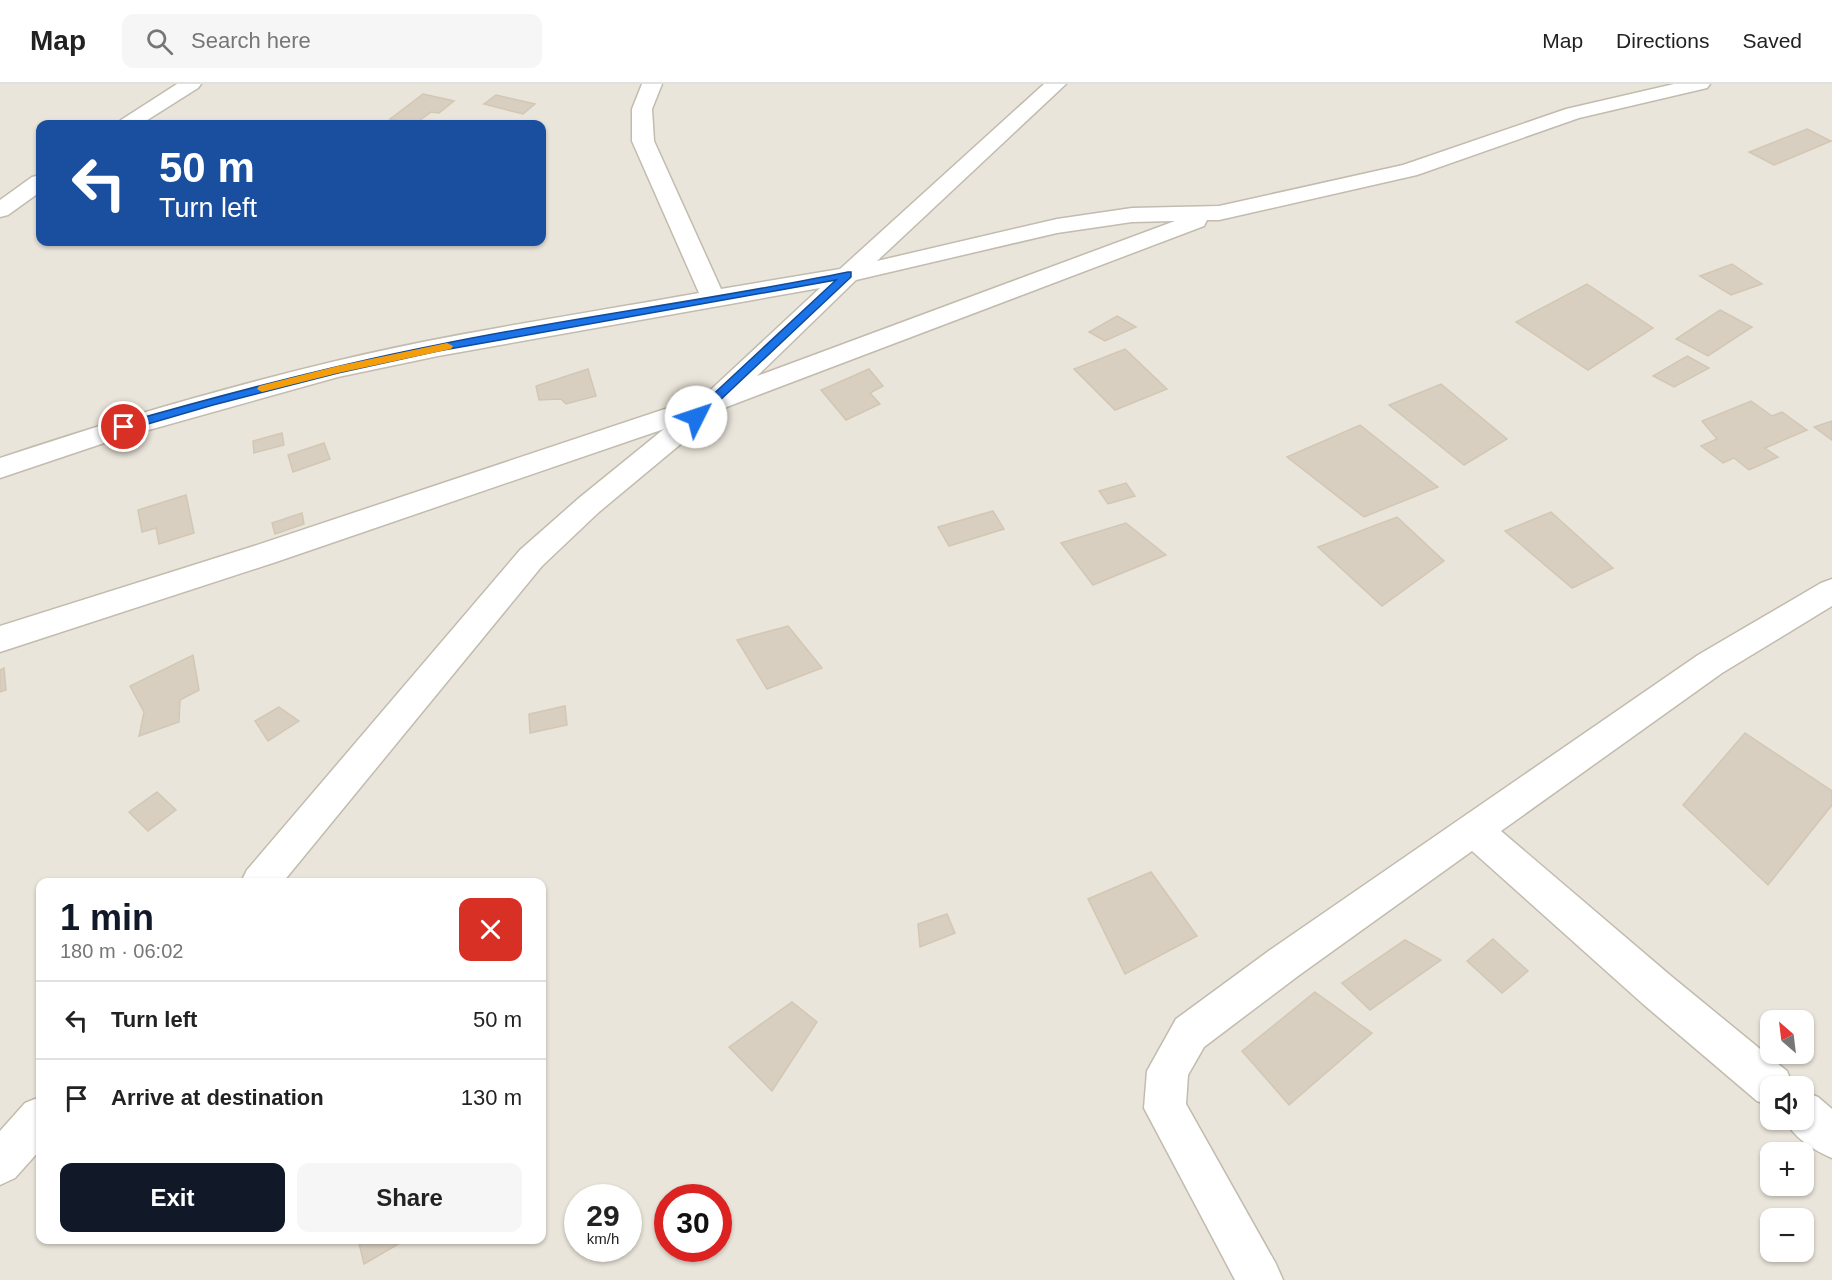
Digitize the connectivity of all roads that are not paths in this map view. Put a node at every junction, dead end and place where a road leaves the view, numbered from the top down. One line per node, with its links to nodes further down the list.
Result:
1 (191, 84): 5 (street)
2 (652, 84): 10 (street)
3 (1056, 84): 9 (street)
4 (1700, 84): 8 (street)
5 (134, 120)
6 (36, 185): 7 (street)
7 (0, 210)
8 (1219, 213): 9 (street); 11 (street)
9 (848, 274): 10 (street); 11 (street)
10 (713, 298): 12 (street)
11 (714, 402): 14 (street); 16 (street)
12 (0, 468)
13 (1832, 591): 15 (street)
14 (0, 639)
15 (1473, 829): 17 (street); 20 (street)
16 (263, 878)
17 (1760, 1076)
18 (1814, 1121): 19 (street)
19 (1832, 1137)
20 (1260, 1280)

